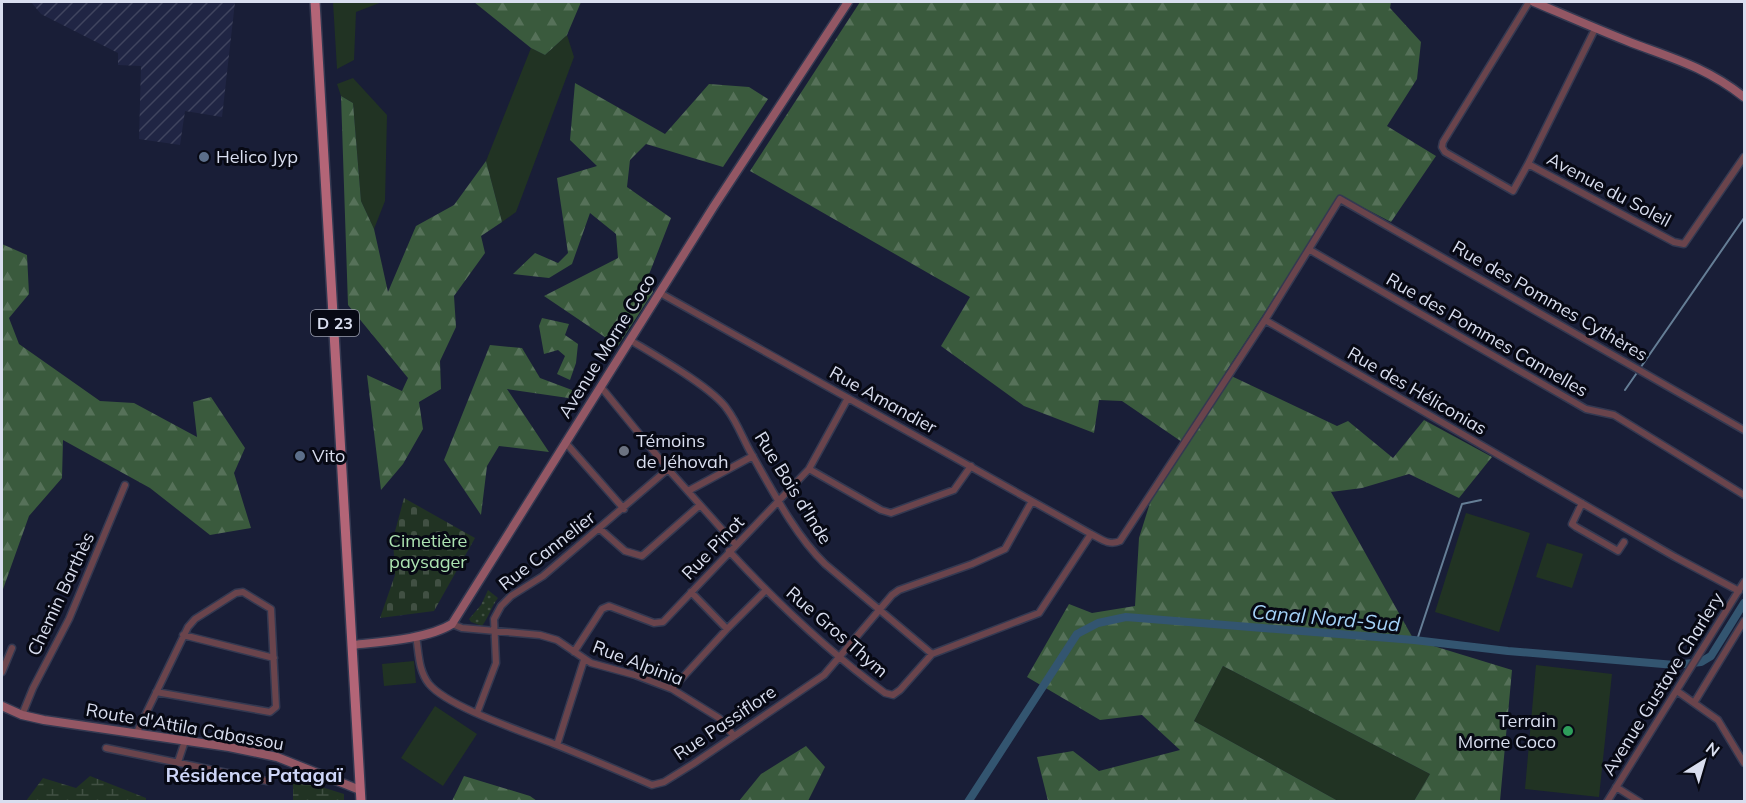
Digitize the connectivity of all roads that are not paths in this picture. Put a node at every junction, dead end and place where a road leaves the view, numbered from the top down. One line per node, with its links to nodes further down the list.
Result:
1 (315, 2): 45 (main road, D 23)
2 (848, 2): 11 (street, Avenue Morne Coco)
3 (1529, 2): 8 (street)
4 (1534, 2): 5 (street)
5 (1595, 29): 6 (street); 8 (street, Avenue du Soleil)
6 (1744, 97)
7 (1744, 158): 8 (street, Avenue du Soleil)
8 (1528, 164)
9 (1340, 199): 10 (street, Rue Amandier); 16 (street, Rue des Pommes Cythères)
10 (1310, 250): 12 (street, Rue Amandier); 24 (street, Rue des Pommes Cannelles)
11 (660, 292): 13 (street, Avenue Morne Coco); 15 (street, Rue Amandier)
12 (1265, 320): 27 (street, Rue des Héliconias); 31 (street, Rue Amandier)
13 (630, 340): 14 (street, Avenue Morne Coco); 18 (street, Rue Bois d'Inde)
14 (601, 387): 17 (street, Avenue Morne Coco); 20 (street)
15 (848, 398): 19 (street, Rue Amandier); 21 (street, Rue Pinot)
16 (1744, 430)
17 (565, 442): 29 (street); 40 (street, Avenue Morne Coco)
18 (753, 456): 23 (street); 25 (street, Rue Bois d'Inde)
19 (971, 466): 21 (street); 26 (street, Rue Amandier)
20 (669, 469): 23 (street); 29 (street, Rue Cannelier)
21 (809, 469): 25 (street, Rue Pinot)
22 (125, 485): 59 (street, Chemin Barthès)
23 (688, 490): 28 (street)
24 (1744, 495)
25 (780, 501): 33 (street, Rue Pinot); 38 (street, Rue Bois d'Inde)
26 (1032, 501): 31 (street, Rue Amandier); 38 (street, Rue Passiflore)
27 (1582, 503): 32 (street); 35 (street, Rue des Héliconias)
28 (700, 505): 30 (street); 33 (street)
29 (624, 508): 30 (street, Rue Cannelier)
30 (600, 529): 42 (street, Rue Cannelier)
31 (1091, 534): 48 (street, Rue Gros Thym)
32 (1624, 542)
33 (736, 545): 34 (street, Rue Pinot)
34 (729, 551): 36 (street, Rue Gros Thym); 37 (street, Rue Pinot)
35 (1742, 586): 55 (street, Avenue Gustave Charlery)
36 (766, 590): 41 (street); 49 (street, Rue Gros Thym)
37 (691, 592): 41 (street); 47 (street, Rue Pinot)
38 (879, 610): 48 (street, Rue Bois d'Inde); 49 (street, Rue Passiflore)
39 (1744, 621): 56 (street, Avenue Gustave Charlery)
40 (452, 624): 42 (street, Rue Alpinia); 44 (street)
41 (727, 629): 53 (street)
42 (494, 630): 47 (street, Rue Alpinia); 58 (street, Rue Cannelier)
43 (183, 634): 50 (street); 50 (street); 54 (street)
44 (417, 636): 45 (street); 58 (street, Rue Passiflore)
45 (352, 645): 69 (main road, D 23)
46 (12, 648): 52 (street)
47 (574, 652): 51 (street, Rue Alpinia)
48 (932, 654): 49 (street, Rue Gros Thym)
49 (838, 657): 61 (street, Rue Passiflore)
50 (274, 658): 54 (street)
51 (584, 660): 53 (street, Rue Alpinia); 63 (street)
52 (2, 672)
53 (672, 689): 61 (street, Rue Alpinia)
54 (156, 692): 60 (street)
55 (1681, 694): 56 (street); 68 (street, Avenue Gustave Charlery)
56 (1694, 703): 66 (street)
57 (2, 706): 59 (street, Route d'Attila Cabassou)
58 (477, 712): 63 (street, Rue Passiflore)
59 (22, 715): 60 (street, Route d'Attila Cabassou)
60 (136, 734): 62 (street, Route d'Attila Cabassou)
61 (734, 736): 63 (street, Rue Passiflore)
62 (185, 741): 65 (street); 69 (street, Route d'Attila Cabassou)
63 (557, 745)
64 (106, 748): 65 (street)
65 (178, 762): 67 (street)
66 (1744, 763)
67 (267, 781)
68 (1616, 787): 71 (street, Avenue Gustave Charlery); 72 (street)
69 (360, 790): 70 (main road, D 23)
70 (361, 801)
71 (1607, 801)
72 (1640, 801)

